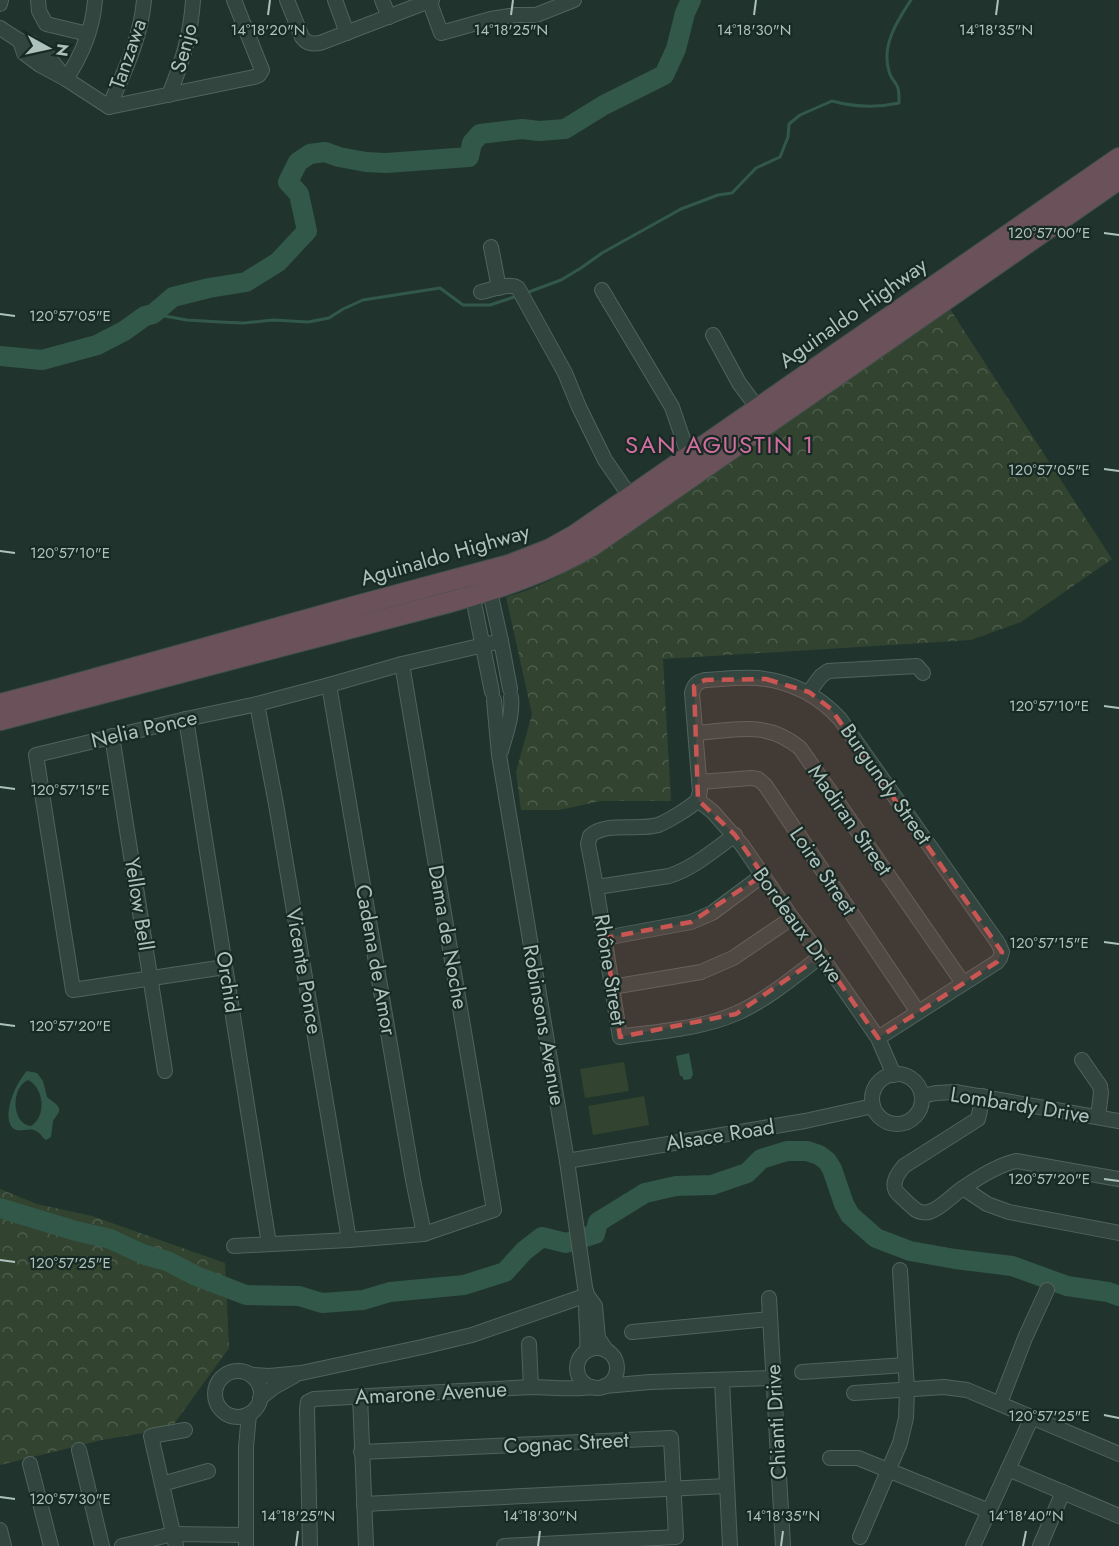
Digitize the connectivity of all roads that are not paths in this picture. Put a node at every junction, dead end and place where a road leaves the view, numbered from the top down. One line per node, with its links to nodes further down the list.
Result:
1 (38, 0): 14 (street)
2 (95, 0): 14 (street)
3 (144, 0): 17 (street, Tanzawa)
4 (194, 0): 16 (street, Senjo)
5 (234, 0): 16 (street)
6 (287, 0): 13 (street)
7 (335, 0): 13 (street)
8 (382, 0): 11 (street)
9 (430, 0): 10 (street); 11 (street)
10 (574, 0)
11 (388, 17): 13 (street)
12 (0, 28): 15 (street)
13 (347, 33)
14 (88, 34): 15 (street)
15 (66, 79): 17 (street)
16 (170, 95): 17 (street)
17 (109, 107)
18 (1119, 158): 25 (highway, Aguinaldo Highway)
19 (1119, 179): 25 (highway, Aguinaldo Highway)
20 (491, 247): 21 (street)
21 (499, 288): 23 (street); 28 (street)
22 (602, 290): 27 (street)
23 (481, 292)
24 (713, 334): 26 (street)
25 (875, 339): 26 (highway, Aguinaldo Highway)
26 (763, 416): 27 (highway, Aguinaldo Highway)
27 (698, 461): 28 (highway, Aguinaldo Highway)
28 (635, 505): 29 (highway, Aguinaldo Highway); 30 (highway, Aguinaldo Highway)
29 (477, 574): 30 (street, Robinsons Avenue); 37 (highway, Aguinaldo Highway)
30 (481, 594): 31 (street, Robinsons Avenue); 32 (street, Robinsons Avenue); 40 (highway, Aguinaldo Highway)
31 (501, 641): 32 (street, Nelia Ponce); 43 (street, Robinsons Avenue)
32 (483, 645): 33 (street, Nelia Ponce); 43 (street, Robinsons Avenue)
33 (402, 664): 35 (street, Nelia Ponce); 70 (street, Dama de Noche)
34 (923, 673): 36 (street)
35 (329, 686): 38 (street, Nelia Ponce); 70 (street, Cadena de Amor)
36 (809, 692): 41 (street, Burgundy Street); 54 (street, Burgundy Street)
37 (0, 704)
38 (257, 704): 39 (street, Nelia Ponce); 71 (street, Vicente Ponce)
39 (186, 719): 42 (street, Nelia Ponce); 52 (street, Orchid)
40 (0, 720)
41 (696, 733): 44 (street, Burgundy Street); 54 (street, Madiran Street)
42 (112, 736): 53 (street, Yellow Bell); 53 (street, Nelia Ponce)
43 (499, 755): 66 (street, Robinsons Avenue)
44 (700, 782): 45 (street, Burgundy Street); 56 (street, Loire Street)
45 (698, 800): 46 (street, Bordeaux Drive); 48 (street, Rhône Street)
46 (735, 835): 47 (street, Bordeaux Drive); 48 (street)
47 (763, 875): 49 (street, Bordeaux Drive); 50 (street)
48 (597, 887): 50 (street, Rhône Street)
49 (792, 918): 51 (street, Bordeaux Drive); 55 (street)
50 (605, 938): 55 (street, Rhône Street)
51 (822, 956): 55 (street, Rhône Street); 57 (street, Bordeaux Drive)
52 (225, 967): 53 (street); 72 (street, Orchid)
53 (150, 978): 59 (street, Yellow Bell)
54 (963, 983): 56 (street, Burgundy Street)
55 (612, 987)
56 (918, 1012): 57 (street, Burgundy Street)
57 (878, 1038): 60 (street, Bordeaux Drive)
58 (1083, 1060): 64 (street)
59 (165, 1071)
60 (890, 1076): 61 (street); 63 (street)
61 (922, 1096): 62 (street, Lombardy Drive); 63 (street)
62 (983, 1096): 64 (street, Lombardy Drive); 68 (street)
63 (873, 1106): 66 (street, Alsace Road)
64 (1098, 1117): 65 (street, Lombardy Drive)
65 (1119, 1121)
66 (567, 1161): 76 (street, Robinsons Avenue)
67 (1119, 1179): 68 (street)
68 (963, 1188): 69 (street)
69 (1119, 1233)
70 (424, 1234): 71 (street)
71 (349, 1240): 72 (street)
72 (269, 1244): 73 (street)
73 (234, 1246)
74 (900, 1269): 84 (street)
75 (1047, 1290): 99 (street)
76 (586, 1291): 81 (street, Robinsons Avenue); 82 (street, Robinsons Avenue); 86 (street)
77 (769, 1298): 78 (street, Chianti Drive)
78 (770, 1319): 79 (street); 89 (street, Chianti Drive)
79 (632, 1332)
80 (530, 1344): 92 (street)
81 (587, 1350): 82 (street); 87 (street)
82 (606, 1350): 83 (street)
83 (617, 1365): 91 (street, Amarone Avenue); 94 (street)
84 (906, 1365): 85 (street); 95 (street)
85 (802, 1372)
86 (301, 1373): 88 (street); 98 (street)
87 (578, 1374): 93 (street, Amarone Avenue); 94 (street)
88 (252, 1376): 98 (street); 100 (street)
89 (773, 1378): 90 (street, Amarone Avenue); 130 (street, Chianti Drive)
90 (722, 1380): 91 (street, Amarone Avenue); 112 (street)
91 (650, 1382): 94 (street, Amarone Avenue)
92 (531, 1387): 93 (street, Amarone Avenue); 97 (street, Amarone Avenue)
93 (555, 1387): 94 (street, Amarone Avenue)
94 (599, 1387)
95 (907, 1390): 96 (street); 99 (street); 109 (street)
96 (854, 1393)
97 (360, 1396): 104 (street); 126 (street, Amarone Avenue)
98 (260, 1398): 100 (street)
99 (1000, 1403): 101 (street)
100 (242, 1415): 121 (street)
101 (1032, 1417): 105 (street); 108 (street)
102 (185, 1430): 111 (street)
103 (79, 1450): 124 (street)
104 (361, 1452): 113 (street, Cognac Street); 115 (street)
105 (1119, 1454)
106 (830, 1458): 109 (street)
107 (30, 1464): 123 (street)
108 (1008, 1469): 114 (street); 116 (street)
109 (888, 1470): 116 (street); 119 (street)
110 (208, 1472): 111 (street)
111 (162, 1484): 120 (street)
112 (727, 1485): 113 (street); 129 (street)
113 (674, 1488): 115 (street); 128 (street, Cognac Street)
114 (1063, 1492): 117 (street); 132 (street)
115 (364, 1504): 127 (street)
116 (989, 1510): 131 (street)
117 (1119, 1516)
118 (0, 1530): 122 (street)
119 (860, 1537)
120 (174, 1540): 121 (street); 125 (street)
121 (246, 1540)
122 (4, 1546)
123 (51, 1546)
124 (102, 1546)
125 (122, 1546)
126 (310, 1546)
127 (366, 1546)
128 (504, 1546)
129 (730, 1546)
130 (783, 1546)
131 (973, 1546)
132 (1040, 1546)

